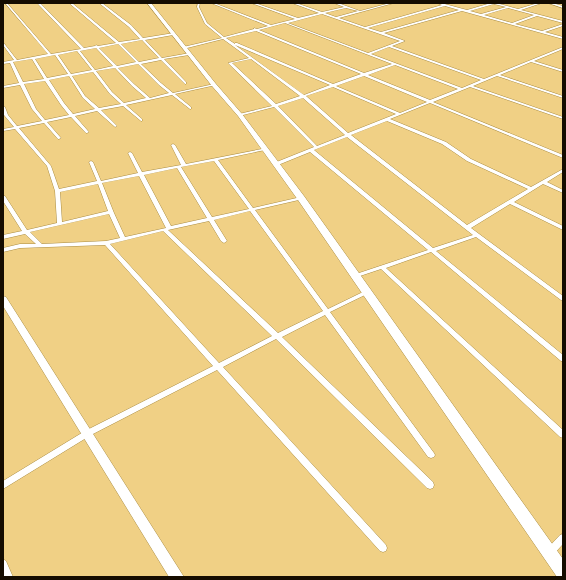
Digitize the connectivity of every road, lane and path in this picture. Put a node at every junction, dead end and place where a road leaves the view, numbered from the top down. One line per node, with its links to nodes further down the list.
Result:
1 (6, 3): 58 (street)
2 (38, 3): 51 (street)
3 (70, 3): 47 (street)
4 (100, 3): 44 (street)
5 (149, 3): 42 (main road)
6 (199, 3): 45 (street)
7 (212, 3): 37 (street)
8 (252, 3): 32 (street)
9 (293, 3): 28 (street)
10 (335, 3): 22 (street)
11 (374, 3): 19 (street)
12 (393, 3): 19 (street)
13 (432, 3): 20 (street)
14 (438, 3): 18 (street)
15 (493, 3): 23 (street); 27 (street)
16 (541, 3): 25 (street)
17 (549, 3): 21 (street)
18 (444, 5): 20 (street); 24 (street)
19 (383, 6): 26 (street)
20 (440, 6): 38 (street)
21 (563, 6)
22 (346, 7): 26 (street); 28 (street)
23 (508, 7): 25 (street); 29 (street)
24 (461, 10): 27 (street); 41 (street)
25 (518, 10): 30 (street)
26 (361, 11): 31 (street)
27 (467, 11): 29 (street)
28 (322, 13): 31 (street); 32 (street)
29 (482, 15): 35 (street)
30 (536, 15): 34 (street); 35 (street)
31 (336, 18): 38 (street)
32 (297, 19): 33 (street)
33 (284, 22): 37 (street); 57 (street)
34 (563, 22)
35 (511, 24): 40 (street)
36 (563, 25): 40 (street)
37 (271, 26): 39 (street)
38 (365, 28): 41 (street)
39 (255, 30): 45 (street); 71 (street)
40 (542, 32): 43 (street)
41 (382, 33): 49 (street)
42 (173, 34): 44 (street); 53 (main road)
43 (563, 38)
44 (144, 39): 47 (street); 60 (street)
45 (225, 39): 53 (street); 61 (street); 79 (street)
46 (3, 43): 62 (street)
47 (118, 43): 48 (street); 65 (street)
48 (96, 46): 51 (street); 68 (street)
49 (390, 46): 57 (street); 75 (street)
50 (563, 48): 54 (street)
51 (84, 49): 52 (street)
52 (78, 50): 56 (street); 69 (street)
53 (186, 51): 60 (street); 78 (main road)
54 (556, 51): 55 (street); 63 (street)
55 (563, 53)
56 (56, 54): 58 (street); 72 (street)
57 (367, 54): 67 (street)
58 (50, 55): 59 (street)
59 (33, 58): 62 (street); 74 (street)
60 (161, 58): 65 (street); 76 (street)
61 (252, 58): 84 (street); 89 (street)
62 (16, 61): 64 (street)
63 (531, 61): 70 (street); 73 (street)
64 (11, 62): 66 (street); 77 (street)
65 (139, 62): 68 (street); 83 (street)
66 (3, 63)
67 (394, 64): 71 (street); 82 (street)
68 (116, 67): 69 (street); 86 (street)
69 (95, 70): 72 (street); 88 (street)
70 (563, 71)
71 (366, 74): 79 (street); 87 (street)
72 (71, 75): 74 (street); 92 (street)
73 (497, 75): 75 (street); 85 (street)
74 (46, 79): 77 (street); 95 (street)
75 (485, 80): 80 (street)
76 (185, 83)
77 (22, 84): 81 (street); 99 (street)
78 (214, 85): 83 (street); 94 (main road)
79 (335, 85): 84 (street); 93 (street)
80 (472, 86): 82 (street); 96 (street)
81 (3, 87)
82 (462, 89): 87 (street)
83 (172, 94): 86 (street); 91 (street)
84 (303, 96): 89 (street); 104 (street)
85 (563, 97)
86 (150, 99): 88 (street)
87 (431, 101): 93 (street); 110 (street)
88 (124, 104): 92 (street); 98 (street)
89 (275, 106): 94 (street); 108 (street)
90 (3, 107): 101 (street)
91 (190, 108)
92 (98, 110): 95 (street); 100 (street)
93 (400, 114): 97 (street)
94 (240, 115): 107 (main road)
95 (71, 116): 99 (street); 103 (street)
96 (563, 118)
97 (386, 119): 104 (street); 119 (street)
98 (141, 120)
99 (44, 121): 101 (street); 105 (street)
100 (115, 126)
101 (18, 127): 102 (street); 120 (street)
102 (3, 130)
103 (87, 132)
104 (348, 135): 108 (street); 129 (street)
105 (59, 138)
106 (173, 145): 114 (street)
107 (265, 149): 111 (street); 113 (main road)
108 (314, 149): 113 (street); 140 (street)
109 (130, 153): 116 (street)
110 (563, 157)
111 (215, 159): 114 (street); 125 (street)
112 (91, 162): 117 (street)
113 (276, 164): 123 (main road)
114 (181, 166): 116 (street); 127 (street)
115 (563, 170): 118 (street)
116 (141, 174): 117 (street); 131 (street)
117 (100, 182): 120 (street); 126 (street)
118 (543, 182): 119 (street); 121 (street)
119 (531, 190): 124 (street)
120 (56, 191): 128 (street)
121 (563, 192)
122 (3, 197): 132 (street)
123 (301, 198): 125 (street); 142 (main road)
124 (510, 202): 129 (street); 130 (street)
125 (252, 209): 127 (street); 146 (street)
126 (110, 212): 128 (street); 135 (street)
127 (210, 219): 131 (street); 136 (street)
128 (60, 223): 132 (street)
129 (468, 227): 133 (street)
130 (563, 228)
131 (166, 229): 135 (street); 147 (street)
132 (25, 230): 134 (street); 138 (street)
133 (477, 235): 140 (street); 145 (street)
134 (3, 237)
135 (123, 239): 137 (street)
136 (224, 241)
137 (106, 243): 138 (street); 149 (street)
138 (41, 246): 139 (street)
139 (3, 250)
140 (432, 250): 141 (street); 148 (street)
141 (382, 267): 142 (street); 151 (street)
142 (356, 276): 143 (main road)
143 (366, 292): 146 (street); 157 (main road)
144 (3, 299): 150 (street)
145 (563, 299)
146 (326, 312): 147 (street); 152 (street)
147 (277, 336): 149 (street); 154 (street)
148 (563, 359)
149 (219, 366): 150 (street); 156 (street)
150 (88, 433): 153 (street); 161 (street)
151 (563, 435)
152 (431, 456)
153 (3, 485)
154 (430, 485)
155 (563, 538): 157 (street)
156 (383, 548)
157 (549, 553): 159 (main road)
158 (3, 564): 160 (street)
159 (563, 572)
160 (8, 577)
161 (176, 577)

